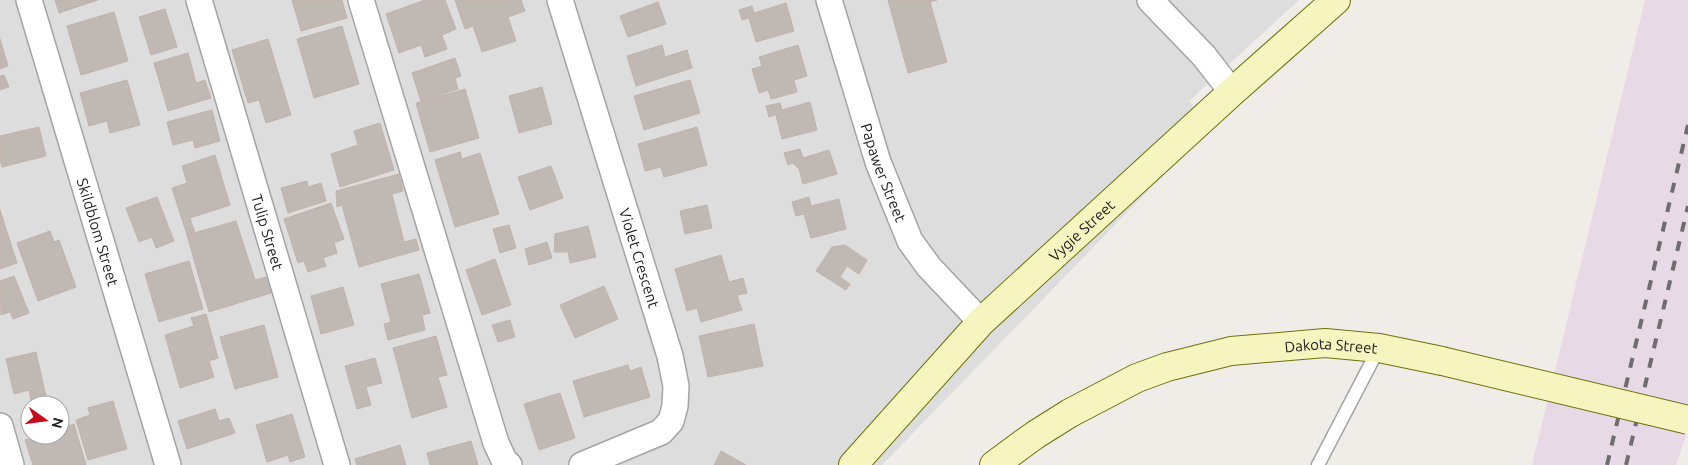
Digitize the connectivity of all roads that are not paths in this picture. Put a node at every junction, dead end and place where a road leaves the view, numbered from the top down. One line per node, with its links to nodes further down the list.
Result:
1 (29, 0): 14 (street, Skildblom Street)
2 (199, 0): 15 (street, Tulip Street)
3 (361, 0): 16 (street)
4 (560, 0): 17 (street, Violet Crescent)
5 (830, 0): 9 (street, Papawer Street)
6 (1150, 0): 8 (street)
7 (1336, 0): 8 (street, Vygie Street)
8 (1232, 92): 9 (street, Vygie Street)
9 (981, 322): 18 (street, Vygie Street)
10 (1379, 348): 11 (street, Dakota Street, bridge); 19 (street, Dakota Street); 20 (lane)
11 (1688, 420)
12 (0, 426): 13 (street)
13 (11, 465)
14 (168, 465)
15 (337, 465)
16 (508, 465)
17 (582, 465)
18 (853, 465)
19 (994, 465)
20 (1318, 465)

